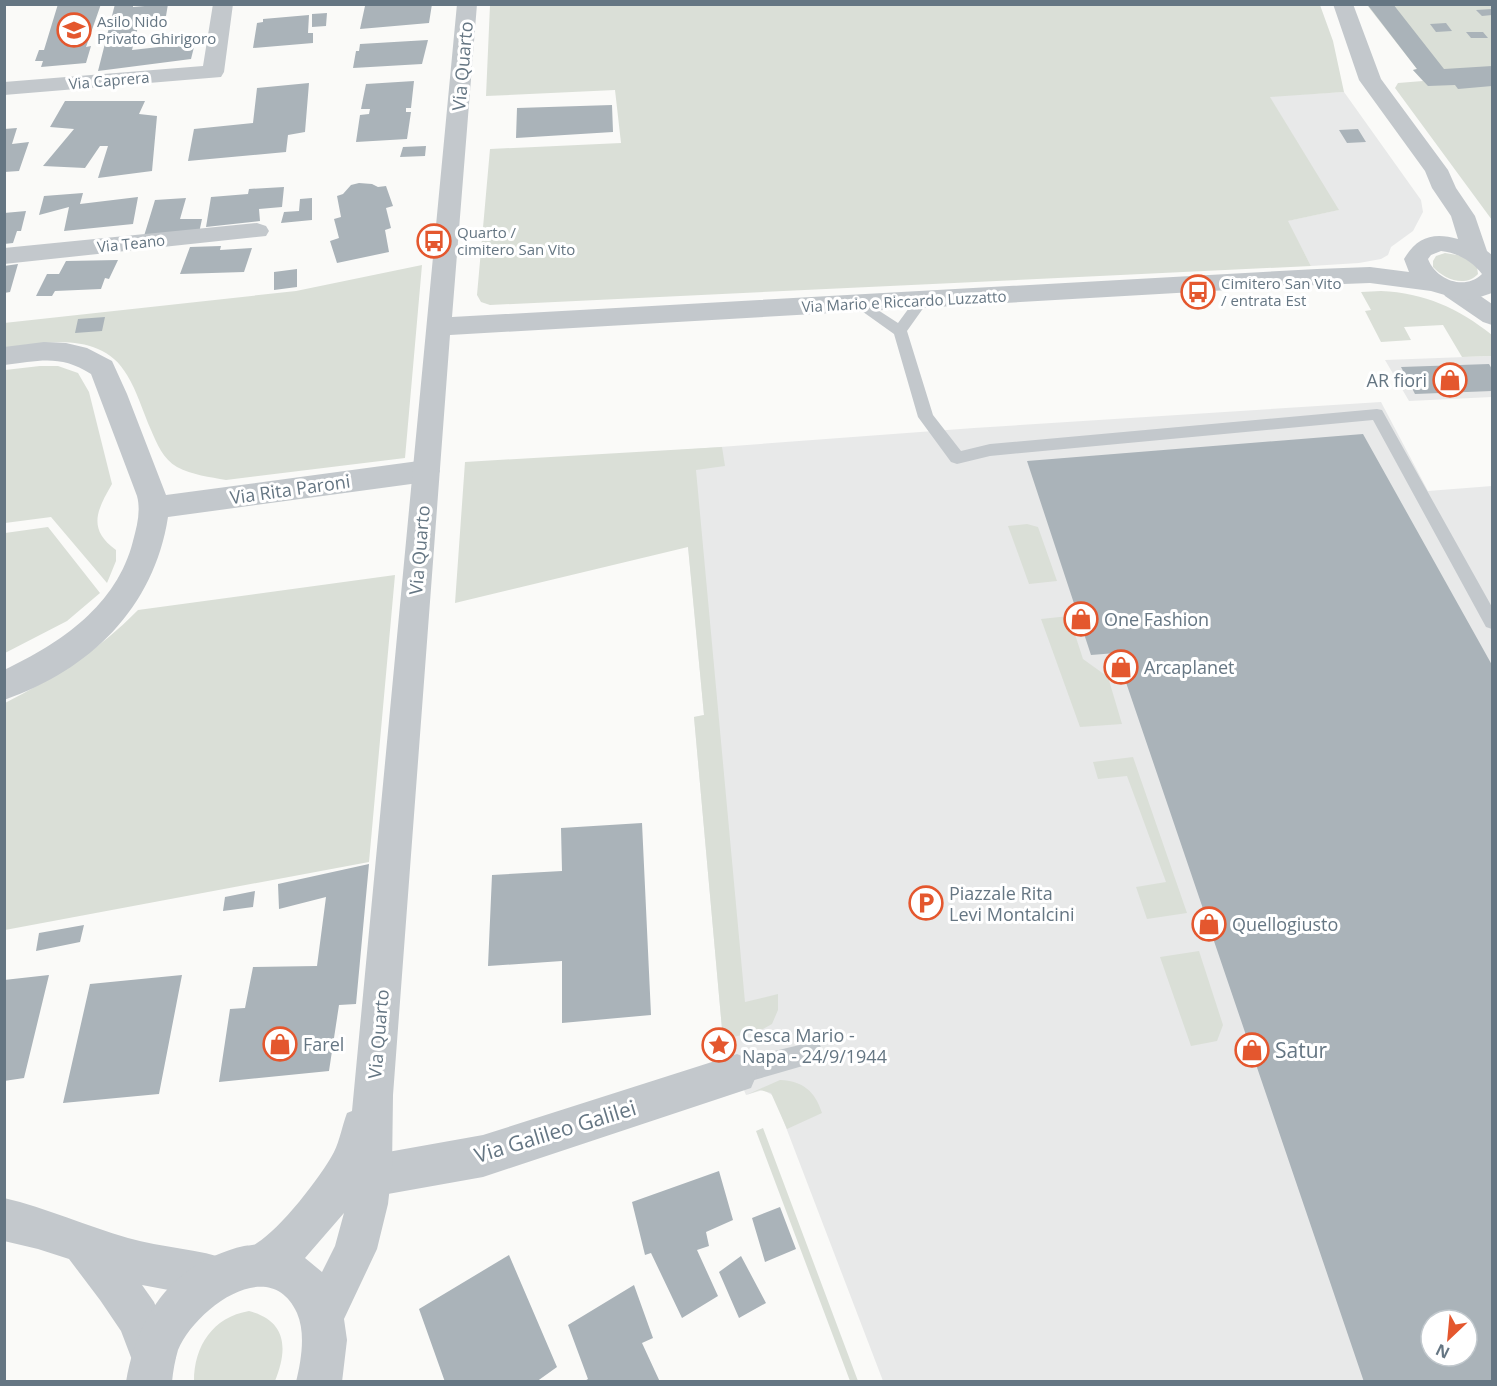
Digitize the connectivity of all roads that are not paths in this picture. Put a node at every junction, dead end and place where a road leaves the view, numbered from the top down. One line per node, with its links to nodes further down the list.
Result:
1 (223, 4): 4 (street, Via Caprera)
2 (467, 4): 17 (street, Via Quarto)
3 (1343, 4): 5 (street)
4 (4, 89)
5 (1444, 188): 7 (street); 8 (street)
6 (257, 231): 9 (street, Via Teano)
7 (1423, 252): 8 (street); 11 (street, Via Mario e Riccardo Luzzatto); 13 (street)
8 (1475, 252): 10 (street)
9 (4, 255)
10 (1492, 270)
11 (1370, 275): 13 (street, Via Mario e Riccardo Luzzatto); 14 (street, Via Mario e Riccardo Luzzatto)
12 (1492, 279): 13 (street)
13 (1446, 287): 16 (street)
14 (922, 300): 15 (street, Via Mario e Riccardo Luzzatto); 18 (lane)
15 (859, 304): 17 (street, Via Mario e Riccardo Luzzatto); 18 (lane)
16 (1492, 316)
17 (438, 327): 20 (street, Via Quarto)
18 (900, 331): 22 (lane)
19 (4, 356): 21 (street)
20 (426, 471): 21 (street, Via Rita Paroni); 26 (street, Via Quarto)
21 (154, 508): 23 (street)
22 (1492, 622)
23 (4, 686)
24 (812, 1053): 25 (lane)
25 (737, 1074): 27 (street, Via Galileo Galilei)
26 (373, 1095): 27 (street, Via Quarto); 30 (street, Via Quarto)
27 (370, 1176): 32 (street, Via Quarto)
28 (4, 1219): 29 (street)
29 (83, 1244): 31 (street); 33 (street)
30 (264, 1267): 31 (street); 32 (street)
31 (216, 1277): 33 (street)
32 (322, 1315): 34 (street)
33 (151, 1369)
34 (319, 1382)

